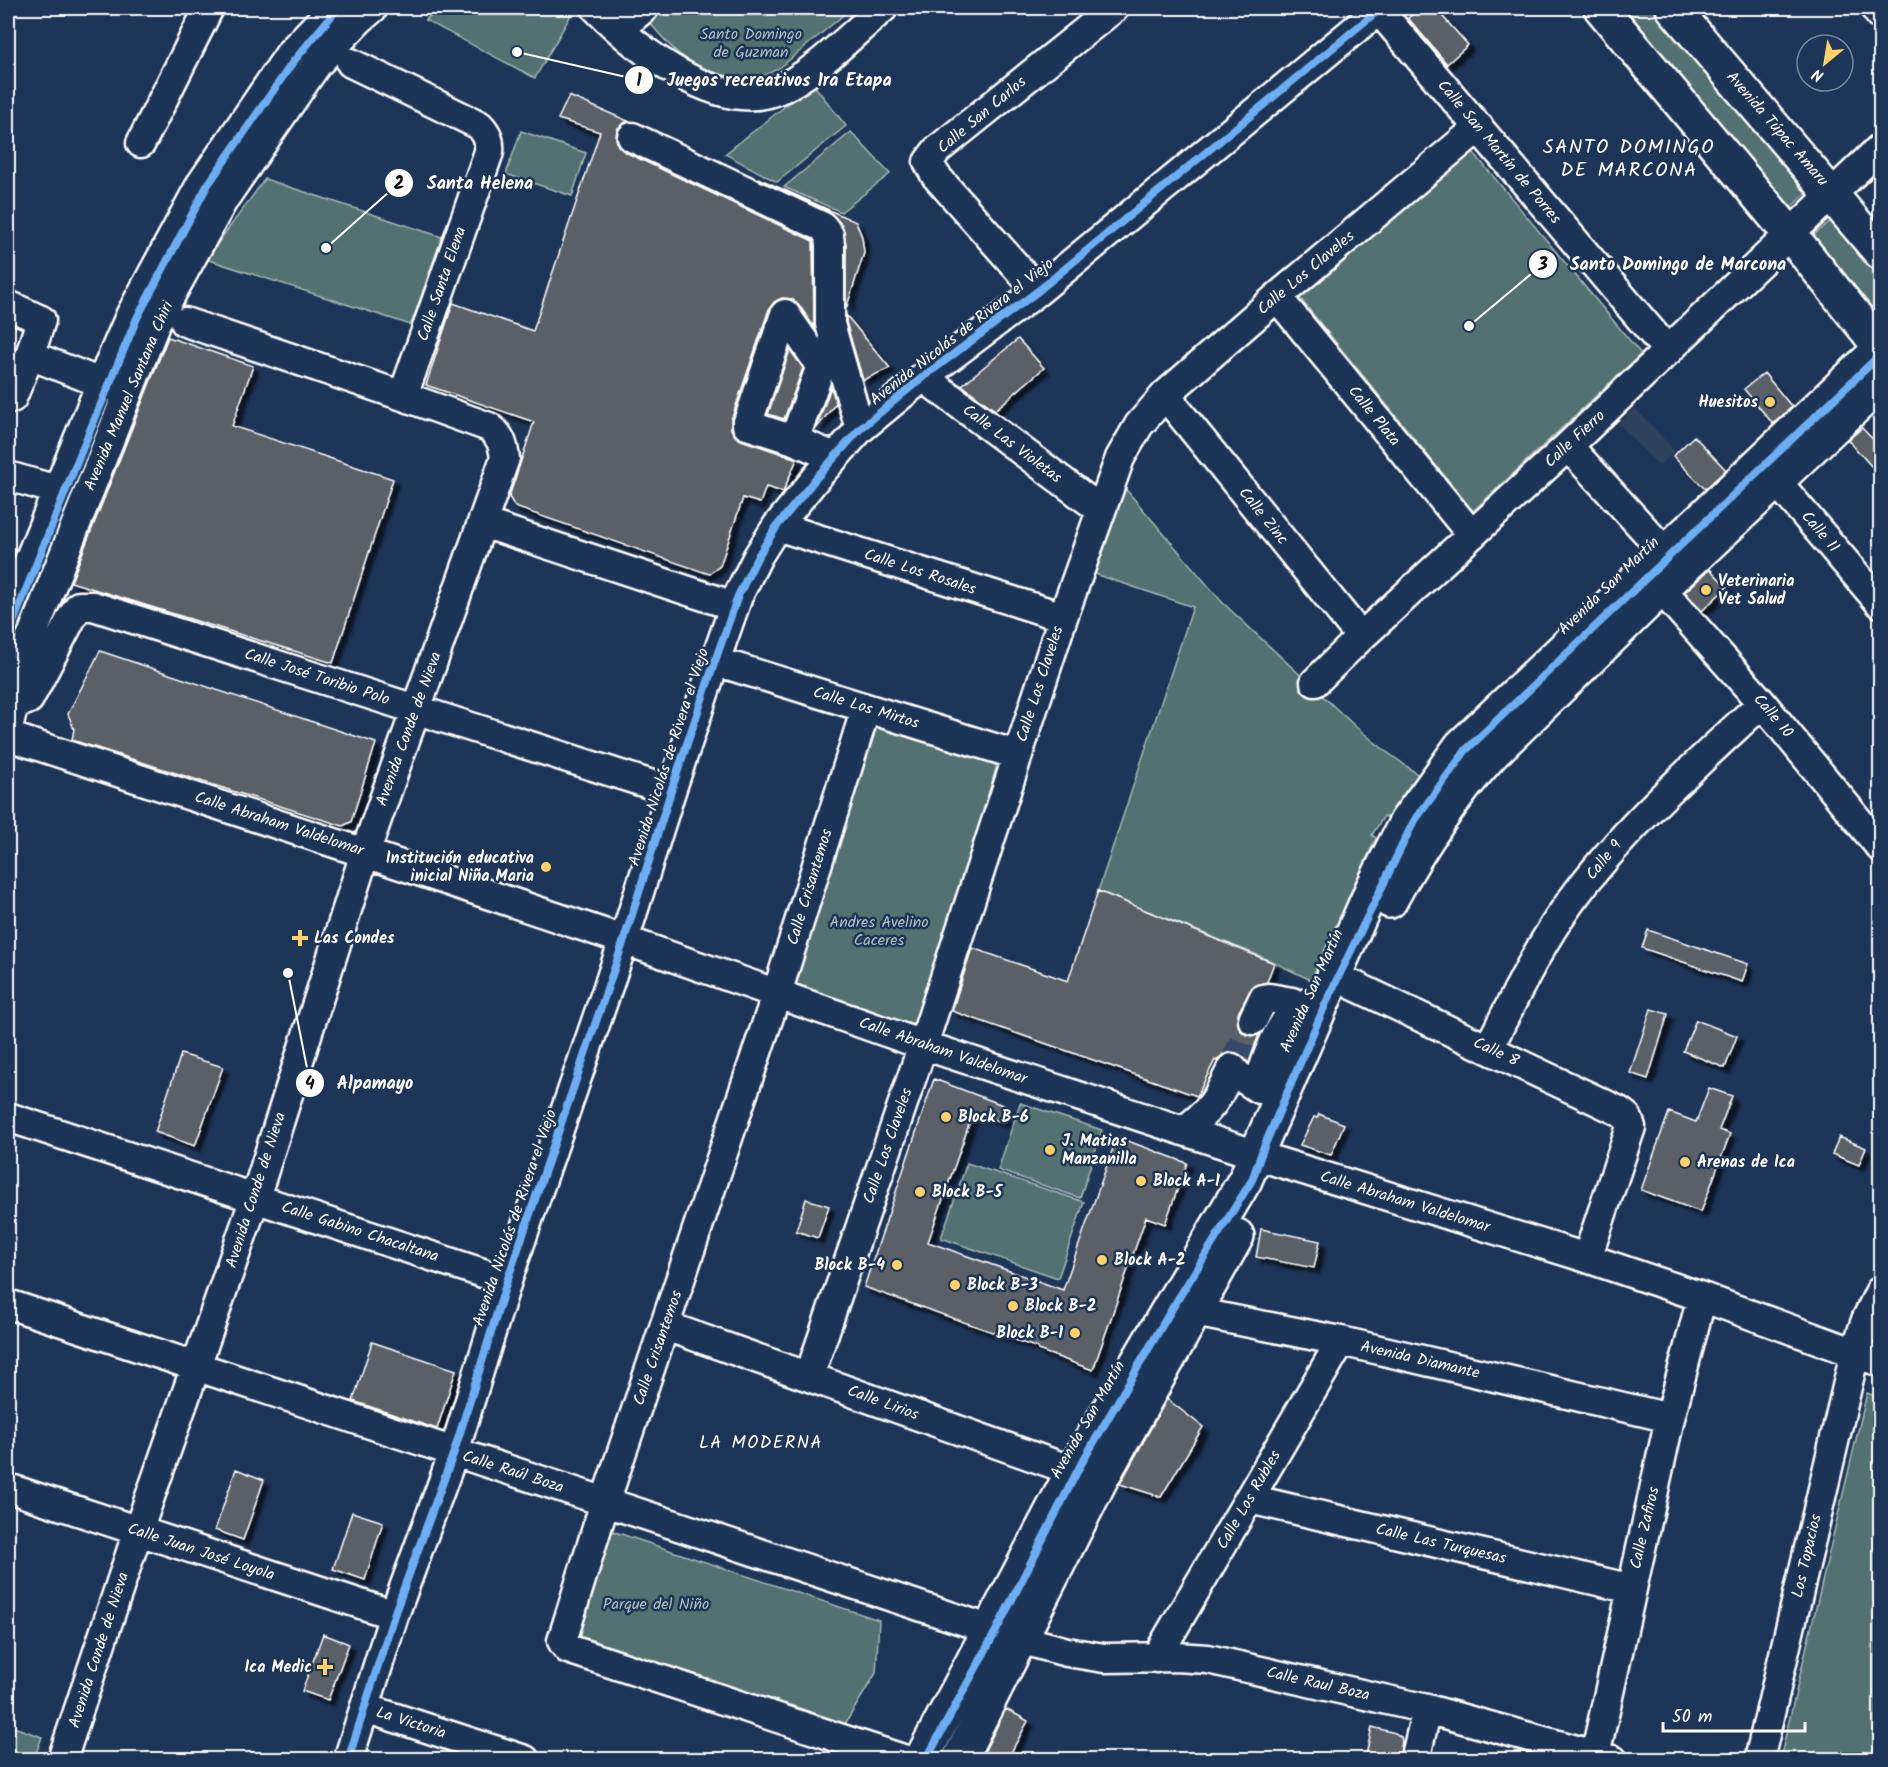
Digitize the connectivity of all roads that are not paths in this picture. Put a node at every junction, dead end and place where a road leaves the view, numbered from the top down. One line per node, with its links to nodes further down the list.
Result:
1 (209, 8): 17 (street)
2 (333, 8): 30 (street, Avenida Manuel Santana Chiri)
3 (373, 8): 32 (street, Avenida Manuel Santana Chiri)
4 (596, 8): 13 (street)
5 (644, 8): 13 (street)
6 (883, 8): 13 (street)
7 (1114, 8): 22 (street, Calle San Carlos)
8 (1379, 8): 15 (street, Calle San Martín de Porres); 22 (street, Avenida Nicolás de Rivera el Viejo)
9 (1601, 8): 20 (main road)
10 (1673, 8): 19 (main road, Avenida Túpac Amaru)
11 (1875, 8): 12 (street)
12 (1881, 15)
13 (619, 28)
14 (351, 63): 34 (street, Calle Santa Elena)
15 (1479, 127): 23 (street, Calle Los Claveles); 27 (street, Calle San Martín de Porres)
16 (632, 136): 36 (street)
17 (141, 143)
18 (1881, 148): 19 (street, Calle Fierro)
19 (1832, 193): 20 (street, Calle Fierro); 21 (main road, Avenida Túpac Amaru)
20 (1790, 233): 26 (main road); 27 (street, Calle Fierro)
21 (1881, 252)
22 (1038, 291): 29 (street, Avenida Nicolás de Rivera el Viejo)
23 (1277, 297): 33 (street, Calle Los Claveles); 46 (street, Calle Plata)
24 (8, 305): 28 (street)
25 (185, 322): 34 (street)
26 (1881, 348): 40 (main road, Avenida San Martín)
27 (1668, 351): 38 (street, Calle Fierro)
28 (30, 355): 30 (street); 35 (street)
29 (923, 377): 36 (street, Avenida Nicolás de Rivera el Viejo); 43 (street, Calle Las Violetas)
30 (101, 383): 32 (street); 42 (street, Avenida Manuel Santana Chiri)
31 (1881, 384): 40 (main road, Avenida San Martín)
32 (129, 390): 59 (street, Avenida Manuel Santana Chiri)
33 (1165, 395): 43 (street, Calle Los Claveles); 53 (street, Calle Zinc)
34 (403, 396): 44 (street, Avenida Conde de Nieva)
35 (8, 397)
36 (860, 429): 39 (street, Avenida Nicolás de Rivera el Viejo)
37 (794, 440): 39 (street)
38 (1568, 446): 46 (street, Calle Fierro); 47 (street)
39 (834, 457): 45 (street, Avenida Nicolás de Rivera el Viejo)
40 (1769, 472): 47 (main road, Avenida San Martín); 48 (main road, Avenida San Martín); 49 (street, Calle 11)
41 (8, 476): 42 (street)
42 (57, 490): 51 (street, Avenida Manuel Santana Chiri)
43 (1101, 510): 52 (street, Calle Los Claveles)
44 (483, 523): 50 (street); 58 (street, Avenida Conde de Nieva)
45 (777, 526): 50 (street, Avenida Nicolás de Rivera el Viejo); 52 (street, Calle Los Rosales)
46 (1472, 535): 53 (street, Calle Fierro)
47 (1665, 552): 68 (main road, Avenida San Martín)
48 (1661, 590): 56 (street, Calle 10); 66 (main road, Avenida San Martín)
49 (1881, 603)
50 (734, 606): 54 (street, Avenida Nicolás de Rivera el Viejo)
51 (8, 612)
52 (1063, 617): 61 (street, Calle Los Claveles)
53 (1360, 637): 55 (street, Calle Fierro)
54 (715, 661): 57 (street, Calle Los Mirtos); 62 (street, Avenida Nicolás de Rivera el Viejo)
55 (1315, 682)
56 (1762, 703): 63 (street, Calle 10); 71 (street, Calle 9)
57 (866, 708): 61 (street, Calle Los Mirtos); 67 (street, Calle Crisantemos)
58 (416, 709): 59 (street, Calle José Toribio Polo); 62 (street, Calle José Toribio Polo); 64 (street, Avenida Conde de Nieva)
59 (10, 717)
60 (8, 736): 64 (street, Calle Abraham Valdelomar)
61 (1017, 754): 70 (street, Calle Los Claveles)
62 (671, 791): 65 (street, Avenida Nicolás de Rivera el Viejo)
63 (1881, 847)
64 (365, 853): 65 (street, Calle Abraham Valdelomar); 76 (street, Avenida Conde de Nieva)
65 (624, 940): 67 (street, Calle Abraham Valdelomar); 78 (street, Avenida Nicolás de Rivera el Viejo)
66 (1353, 985): 71 (street, Calle 8); 75 (main road, Avenida San Martín)
67 (777, 993): 70 (street, Calle Abraham Valdelomar); 83 (street, Calle Crisantemos)
68 (1306, 1002): 69 (street); 72 (main road, Avenida San Martín)
69 (1259, 1023)
70 (923, 1045): 74 (street, Calle Abraham Valdelomar); 87 (street, Calle Los Claveles)
71 (1488, 1049): 77 (street, Calle 8)
72 (1254, 1083): 74 (street); 75 (main road, Avenida San Martín)
73 (8, 1117): 76 (street, Calle Gabino Chacaltana)
74 (1183, 1131): 75 (street, Calle Abraham Valdelomar)
75 (1267, 1159): 77 (street, Calle Abraham Valdelomar); 82 (main road, Avenida San Martín)
76 (255, 1198): 78 (street, Calle Gabino Chacaltana); 86 (street, Avenida Conde de Nieva)
77 (1587, 1258): 80 (street, Calle Abraham Valdelomar)
78 (507, 1281): 89 (street, Avenida Nicolás de Rivera el Viejo)
79 (1881, 1291): 85 (street, Los Topacios)
80 (1702, 1297): 85 (street, Calle Abraham Valdelomar); 88 (street, Calle Zafiros)
81 (8, 1304): 86 (street, Calle Raúl Boza)
82 (1182, 1309): 84 (street, Avenida Diamante); 90 (main road, Avenida San Martín)
83 (666, 1326): 87 (street, Calle Lirios); 93 (street, Calle Crisantemos)
84 (1341, 1341): 88 (street, Avenida Diamante); 92 (street, Calle Los Rubles)
85 (1868, 1357): 109 (street, Los Topacios)
86 (196, 1366): 89 (street, Calle Raúl Boza); 94 (street, Avenida Conde de Nieva)
87 (809, 1377): 90 (street, Calle Lirios)
88 (1670, 1418): 95 (street, Calle Zafiros)
89 (454, 1452): 93 (street, Calle Raúl Boza); 96 (street, Avenida Nicolás de Rivera el Viejo)
90 (1087, 1476): 97 (main road, Avenida San Martín)
91 (8, 1488): 94 (street, Calle Juan José Loyola)
92 (1250, 1499): 95 (street, Calle Las Turquesas); 98 (street, Calle Los Rubles)
93 (605, 1502): 97 (street, Calle Raúl Boza); 105 (street, Calle Crisantemos)
94 (138, 1531): 96 (street, Calle Juan José Loyola); 103 (street, Avenida Conde de Nieva)
95 (1632, 1589): 102 (street, Calle Zafiros)
96 (394, 1615): 99 (street, Avenida Nicolás de Rivera el Viejo)
97 (1005, 1635): 98 (street, Calle Raul Boza); 106 (main road, Avenida San Martín); 107 (main road, Avenida San Martín)
98 (1156, 1658): 100 (street, Calle Raul Boza)
99 (365, 1708): 101 (street, La Victoria); 104 (street, Avenida Nicolás de Rivera el Viejo)
100 (1427, 1709): 102 (street, Calle Raul Boza); 108 (street)
101 (513, 1758)
102 (1600, 1758)
103 (62, 1760)
104 (348, 1760)
105 (906, 1760)
106 (921, 1760)
107 (959, 1760)
108 (1415, 1760)
109 (1759, 1760)

